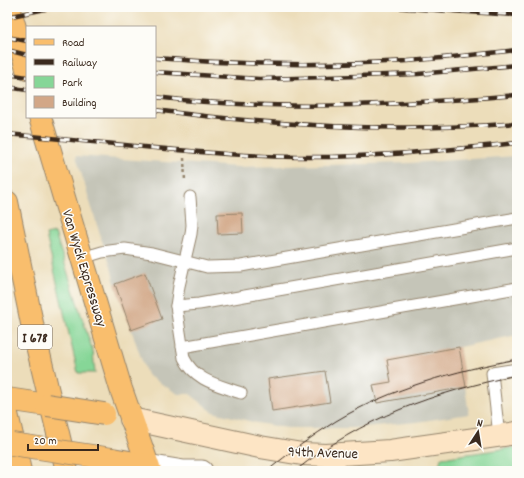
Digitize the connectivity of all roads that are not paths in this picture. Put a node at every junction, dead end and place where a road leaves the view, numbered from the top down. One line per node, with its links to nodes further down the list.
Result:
1 (9, 7): 2 (main road)
2 (26, 66)
3 (40, 118): 8 (main road, Van Wyck Expressway)
4 (190, 197): 9 (lane)
5 (7, 202): 22 (main road, I 678)
6 (517, 218): 9 (lane)
7 (517, 248): 11 (lane)
8 (82, 258): 9 (lane); 17 (main road, Van Wyck Expressway)
9 (185, 262): 11 (lane)
10 (517, 288): 12 (lane)
11 (176, 306): 12 (lane)
12 (182, 347): 14 (lane)
13 (517, 369): 18 (lane)
14 (241, 393)
15 (7, 399): 17 (main road, bridge)
16 (7, 414): 21 (main road)
17 (131, 419): 18 (main road, 94th Avenue); 20 (main road, Van Wyck Expressway)
18 (508, 434)
19 (7, 443): 20 (main road, bridge)
20 (149, 468): 23 (street)
21 (20, 471)
22 (67, 471)
23 (202, 471)

